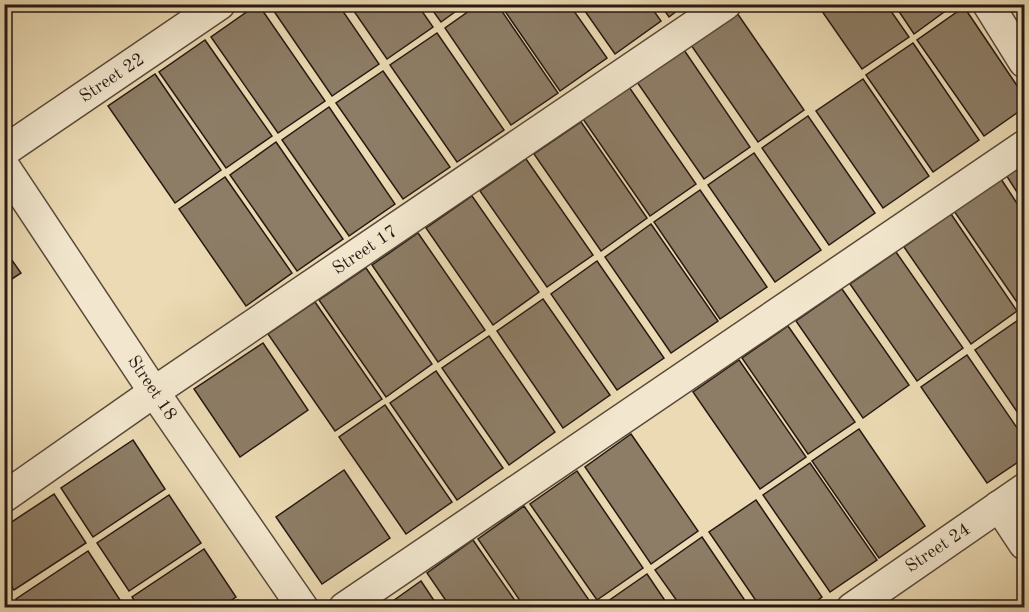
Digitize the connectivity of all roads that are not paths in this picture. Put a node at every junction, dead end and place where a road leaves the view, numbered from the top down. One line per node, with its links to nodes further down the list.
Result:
1 (220, 4): 6 (street, Street 22)
2 (726, 4): 8 (street, Street 17)
3 (988, 4): 4 (street)
4 (1024, 62)
5 (1024, 146): 14 (street)
6 (4, 151)
7 (4, 166): 8 (street, Street 18)
8 (154, 392): 10 (street, Street 17); 13 (street, Street 18)
9 (1024, 489): 11 (street, Street 24)
10 (4, 497)
11 (999, 506): 12 (street); 15 (street, Street 24)
12 (1024, 544)
13 (303, 608)
14 (344, 608)
15 (852, 608)

